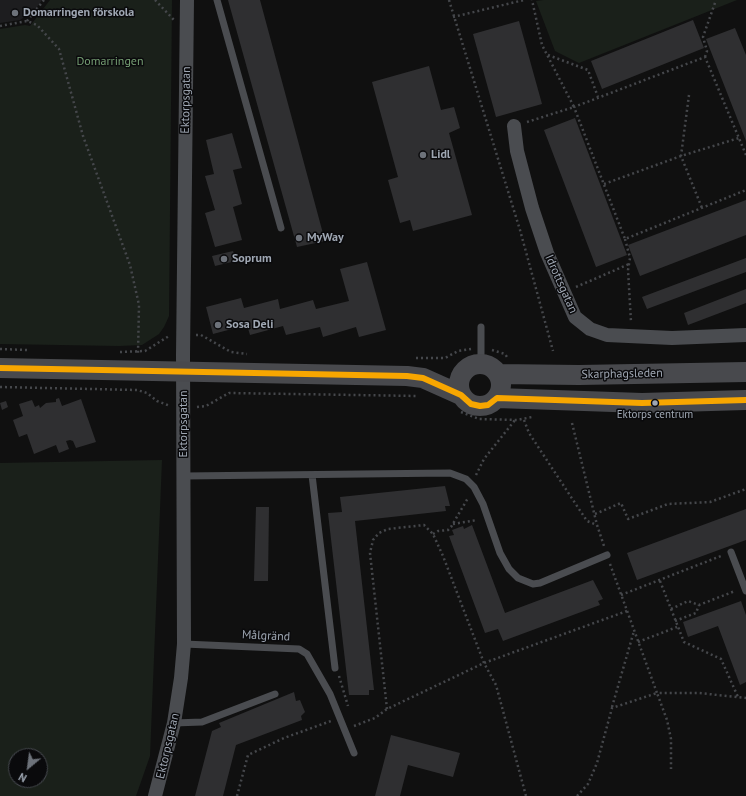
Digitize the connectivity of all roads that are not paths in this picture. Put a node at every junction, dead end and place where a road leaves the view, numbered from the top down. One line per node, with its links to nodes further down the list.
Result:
1 (187, 0): 9 (street, Ektorpsgatan)
2 (217, 0): 4 (lane)
3 (514, 126): 6 (street, Idrottsgatan)
4 (281, 228)
5 (481, 327): 7 (lane)
6 (746, 335)
7 (481, 365): 10 (main road, Skarphagsleden); 11 (main road, Skarphagsleden); 12 (main road); 14 (main road)
8 (0, 368): 9 (main road, Skarphagsleden)
9 (183, 372): 11 (main road, Skarphagsleden); 16 (street, Ektorpsgatan)
10 (746, 372)
11 (421, 387): 14 (main road, Skarphagsleden)
12 (497, 398): 13 (main road); 14 (main road, Skarphagsleden)
13 (746, 400)
14 (458, 402)
15 (312, 475): 16 (lane); 18 (lane); 21 (lane)
16 (184, 476): 20 (street, Ektorpsgatan)
17 (731, 552): 19 (lane)
18 (607, 555)
19 (745, 589)
20 (184, 644): 23 (street, Ektorpsgatan); 24 (lane, Målgränd)
21 (335, 668)
22 (275, 694): 23 (lane)
23 (174, 723): 25 (street, Ektorpsgatan)
24 (354, 753)
25 (155, 796)

